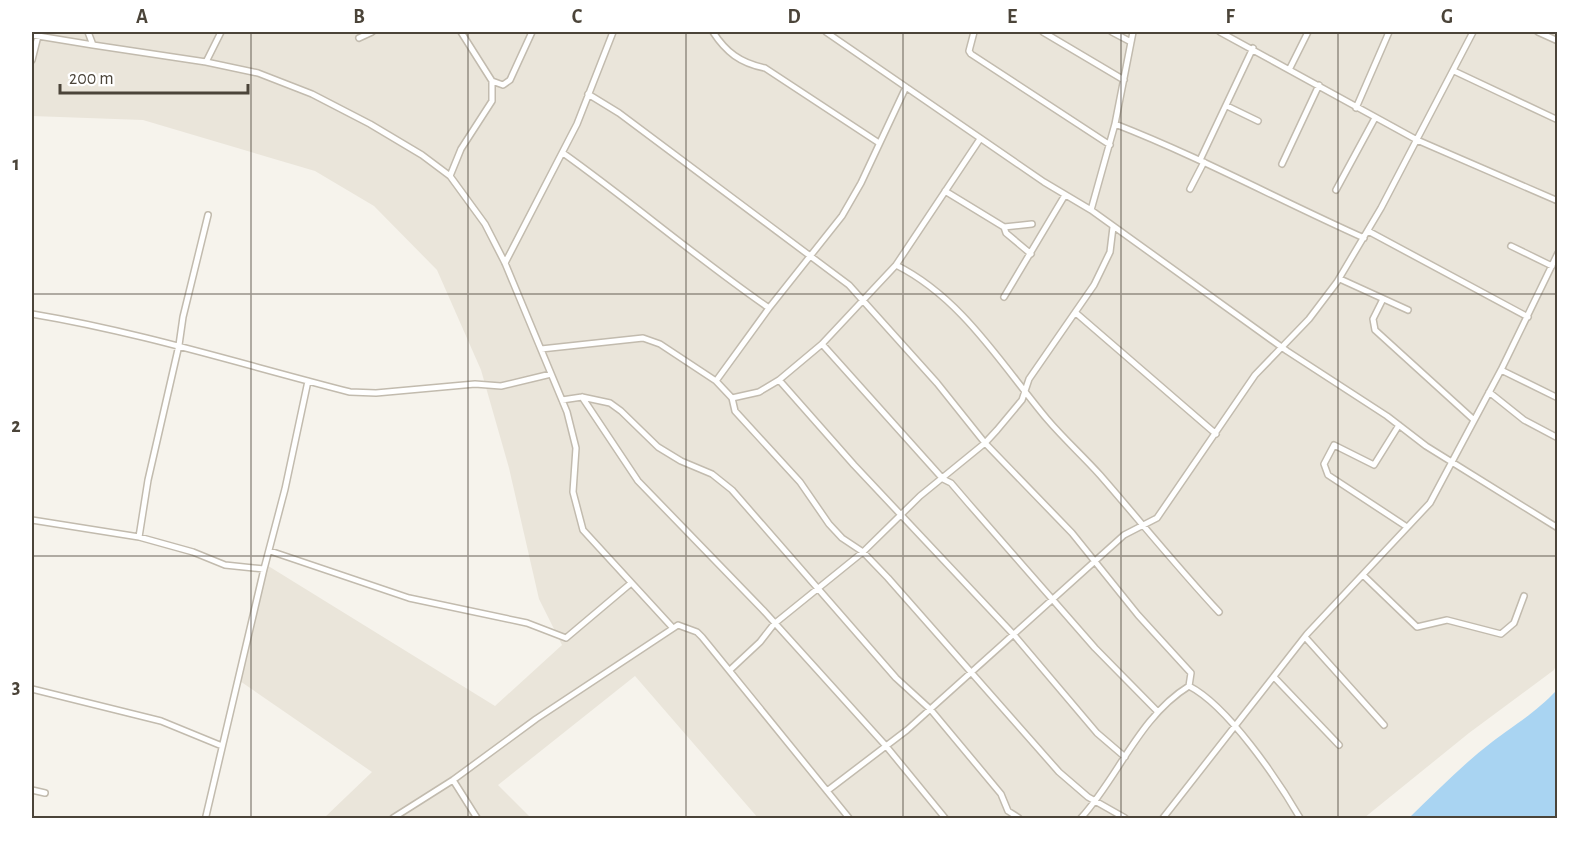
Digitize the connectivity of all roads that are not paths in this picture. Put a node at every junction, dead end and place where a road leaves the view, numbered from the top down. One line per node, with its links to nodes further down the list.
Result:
1 (88, 32): 22 (street)
2 (221, 32): 25 (street)
3 (372, 32): 19 (street)
4 (461, 32): 29 (street)
5 (532, 32): 29 (street)
6 (613, 32): 32 (street)
7 (713, 32): 41 (street)
8 (830, 32): 31 (street)
9 (974, 32): 42 (street)
10 (1043, 32): 28 (street)
11 (1112, 32): 21 (street)
12 (1133, 32): 21 (street)
13 (1220, 32): 23 (street)
14 (1308, 32): 26 (street)
15 (1389, 32): 34 (street)
16 (1473, 32): 27 (street)
17 (1538, 32): 20 (street)
18 (35, 35): 22 (street); 24 (street)
19 (359, 38)
20 (1557, 41)
21 (1131, 42): 28 (street)
22 (93, 45): 25 (street)
23 (1253, 48): 26 (street); 33 (street)
24 (32, 60)
25 (206, 62): 46 (street)
26 (1290, 68): 30 (street)
27 (1454, 71): 36 (street); 40 (street)
28 (1124, 80): 38 (street)
29 (492, 81): 46 (street)
30 (1319, 86): 34 (street); 45 (street)
31 (906, 87): 39 (street); 41 (street)
32 (588, 94): 43 (street); 62 (street)
33 (1227, 106): 37 (street); 44 (street)
34 (1356, 108): 35 (street)
35 (1375, 118): 40 (street); 48 (street)
36 (1557, 120)
37 (1258, 121)
38 (1115, 124): 42 (street); 44 (street)
39 (980, 139): 49 (street); 50 (street)
40 (1417, 140): 51 (street); 57 (street)
41 (879, 143): 62 (street)
42 (1110, 145): 52 (street)
43 (563, 153): 63 (street); 70 (street)
44 (1202, 160): 47 (street); 58 (street)
45 (1282, 164)
46 (450, 177): 63 (street)
47 (1190, 189)
48 (1336, 190)
49 (945, 191): 55 (street); 64 (street)
50 (1065, 195): 52 (street); 60 (street)
51 (1557, 201)
52 (1092, 210): 56 (street)
53 (208, 215): 76 (street)
54 (1032, 224): 55 (street)
55 (1004, 227): 60 (street)
56 (1113, 227): 72 (street); 77 (street)
57 (1368, 231): 58 (street); 74 (street)
58 (1364, 238): 66 (street)
59 (1511, 246): 65 (street)
60 (1031, 254): 67 (street)
61 (1557, 254): 65 (street)
62 (811, 255): 69 (street); 70 (street)
63 (505, 263): 78 (street)
64 (896, 265): 69 (street); 84 (street)
65 (1552, 266): 74 (street)
66 (1340, 279): 68 (street); 77 (street)
67 (1004, 297)
68 (1383, 299): 71 (street); 90 (street)
69 (864, 300): 75 (street); 94 (street)
70 (769, 308): 83 (street)
71 (1408, 310)
72 (1076, 313): 84 (street); 92 (street)
73 (32, 314): 76 (street)
74 (1528, 317): 79 (street)
75 (822, 344): 81 (street); 96 (street)
76 (179, 345): 82 (street); 102 (street)
77 (1282, 348): 91 (street); 92 (street)
78 (541, 349): 80 (street); 83 (street)
79 (1502, 370): 85 (street); 88 (street)
80 (551, 374): 82 (street); 89 (street)
81 (779, 380): 87 (street); 97 (street)
82 (308, 381): 103 (street)
83 (716, 381): 87 (street)
84 (1023, 390): 94 (street); 99 (street)
85 (1489, 392): 90 (street); 93 (street)
86 (582, 397): 89 (street); 109 (street); 113 (street)
87 (732, 398): 104 (street)
88 (1557, 398)
89 (562, 400): 108 (street)
90 (1474, 420): 95 (street)
91 (1399, 425): 95 (street); 100 (street)
92 (1216, 434): 99 (street)
93 (1557, 438)
94 (985, 443): 96 (street); 105 (street)
95 (1451, 460): 100 (street); 101 (street)
96 (943, 479): 97 (street); 111 (street)
97 (901, 514): 104 (street); 115 (street)
98 (32, 520): 102 (street)
99 (1145, 526): 105 (street); 112 (street)
100 (1407, 526): 107 (street)
101 (1557, 528)
102 (140, 537): 106 (street)
103 (270, 551): 106 (street); 108 (street)
104 (863, 552): 109 (street); 118 (street)
105 (1095, 561): 111 (street); 120 (street)
106 (264, 569): 127 (street)
107 (1363, 575): 110 (street); 116 (street)
108 (630, 584): 114 (street)
109 (816, 588): 113 (street); 122 (street)
110 (1524, 596)
111 (1053, 598): 115 (street); 123 (street)
112 (1220, 612)
113 (774, 624): 117 (street); 128 (street)
114 (672, 627): 117 (street); 130 (street)
115 (1014, 635): 118 (street); 129 (street)
116 (1305, 637): 119 (street); 124 (street)
117 (730, 670): 132 (street)
118 (971, 673): 122 (street); 134 (street)
119 (1274, 677): 125 (street); 126 (street)
120 (1189, 686): 123 (street); 125 (street)
121 (32, 689): 127 (street)
122 (931, 710): 128 (street); 140 (street)
123 (1158, 712): 129 (street)
124 (1384, 725)
125 (1236, 726): 143 (street); 144 (street)
126 (1339, 745)
127 (222, 746): 135 (street)
128 (886, 746): 132 (street); 139 (street)
129 (1125, 757): 134 (street)
130 (453, 780): 136 (street); 137 (street)
131 (32, 790): 133 (street)
132 (827, 791): 138 (street)
133 (45, 793)
134 (1095, 802): 141 (street); 142 (street)
135 (206, 816)
136 (393, 819)
137 (477, 819)
138 (849, 819)
139 (945, 819)
140 (1019, 819)
141 (1081, 819)
142 (1125, 819)
143 (1163, 819)
144 (1300, 819)

